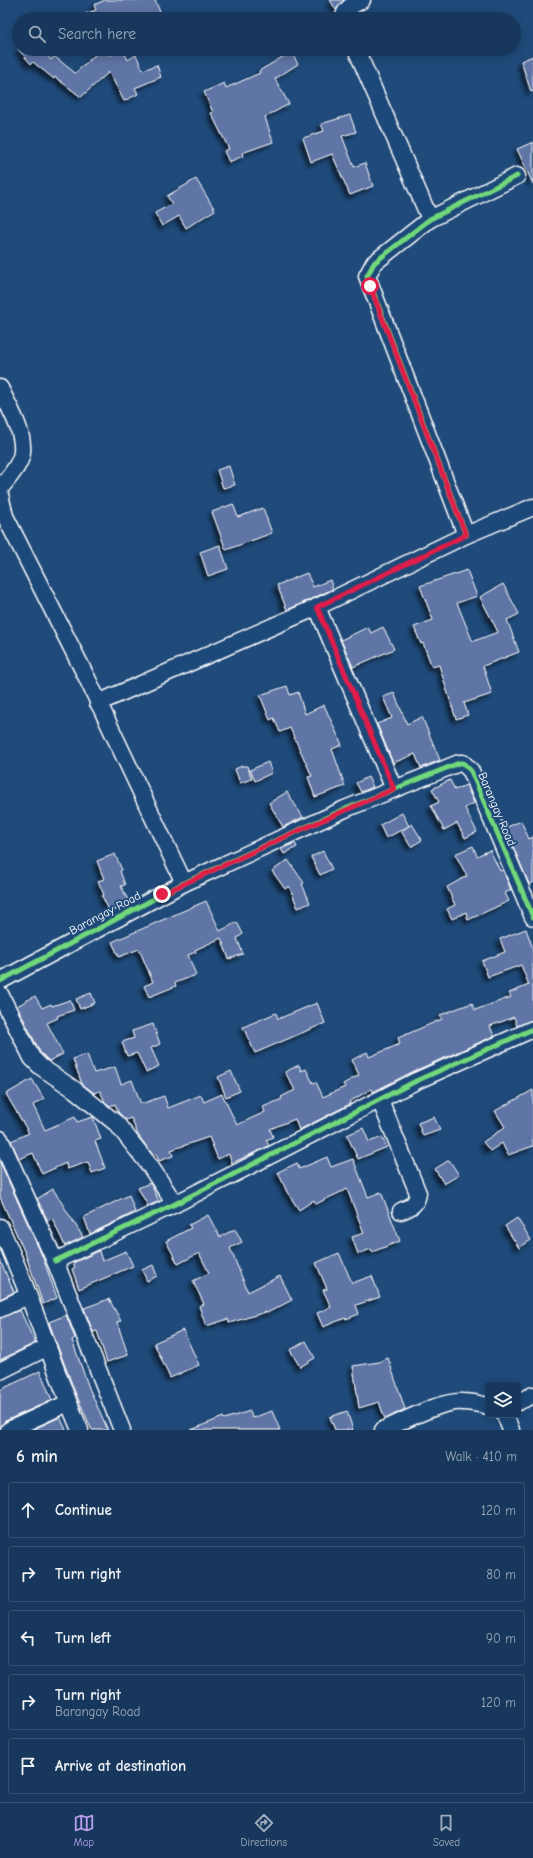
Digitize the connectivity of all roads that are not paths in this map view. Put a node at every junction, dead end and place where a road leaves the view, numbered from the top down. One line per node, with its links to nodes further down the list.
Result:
1 (362, 0): 2 (street)
2 (346, 12)
3 (359, 56): 5 (street)
4 (517, 176): 5 (street)
5 (430, 219): 10 (street)
6 (0, 388): 7 (street)
7 (0, 489)
8 (0, 495): 12 (street)
9 (533, 507): 10 (street)
10 (466, 535): 11 (street)
11 (317, 607): 12 (street); 13 (street)
12 (98, 703): 14 (street)
13 (394, 789): 14 (street, Barangay Road); 15 (street, Barangay Road)
14 (184, 883): 16 (street, Barangay Road)
15 (533, 917)
16 (0, 981)
17 (0, 994): 21 (street)
18 (533, 1029): 19 (street)
19 (380, 1100): 21 (street); 22 (street)
20 (0, 1139): 25 (street)
21 (175, 1204): 25 (street)
22 (401, 1211)
23 (0, 1227): 24 (street)
24 (4, 1247): 26 (street)
25 (55, 1261): 37 (street)
26 (28, 1296): 27 (street); 28 (street)
27 (0, 1309)
28 (48, 1348): 29 (street); 32 (street)
29 (0, 1370)
30 (533, 1395): 31 (street)
31 (521, 1401)
32 (68, 1403): 35 (street); 36 (street)
33 (485, 1406): 38 (street)
34 (506, 1418): 39 (street)
35 (9, 1430)
36 (80, 1430)
37 (122, 1430)
38 (383, 1430)
39 (511, 1430)

